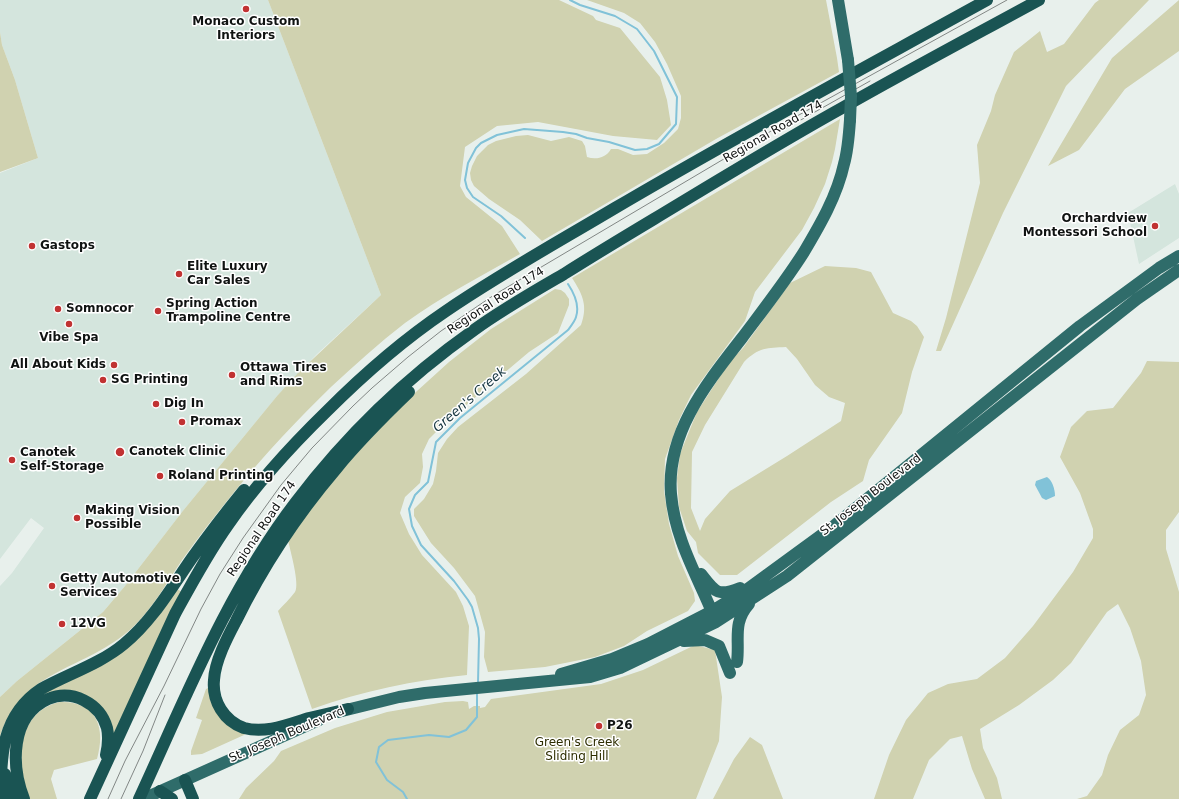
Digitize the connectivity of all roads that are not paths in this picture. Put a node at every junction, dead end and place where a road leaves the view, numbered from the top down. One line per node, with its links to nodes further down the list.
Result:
1 (838, 0): 8 (main road, bridge)
2 (987, 0): 7 (highway, Regional Road 174)
3 (1039, 0): 6 (highway, Regional Road 174)
4 (1179, 256): 10 (main road, St. Joseph Boulevard)
5 (1179, 270): 12 (main road, St. Joseph Boulevard)
6 (567, 271): 17 (highway); 25 (highway, Regional Road 174)
7 (340, 398): 18 (highway); 21 (highway, Regional Road 174)
8 (675, 519): 9 (main road); 11 (main road)
9 (689, 562): 13 (main road); 14 (main road)
10 (779, 566): 11 (main road); 13 (main road, St. Joseph Boulevard)
11 (701, 574): 13 (main road)
12 (756, 597): 13 (main road, St. Joseph Boulevard); 15 (main road)
13 (718, 615): 14 (main road, St. Joseph Boulevard)
14 (673, 637): 16 (main road); 17 (main road, St. Joseph Boulevard)
15 (737, 662)
16 (730, 673)
17 (348, 709): 19 (main road, St. Joseph Boulevard)
18 (4, 743): 22 (highway); 23 (highway)
19 (186, 780): 20 (main road, St. Joseph Boulevard); 28 (highway)
20 (160, 791): 26 (main road, St. Joseph Boulevard); 27 (highway)
21 (92, 796): 24 (highway)
22 (1, 799)
23 (13, 799)
24 (24, 799)
25 (139, 799)
26 (143, 799)
27 (172, 799)
28 (193, 799)

